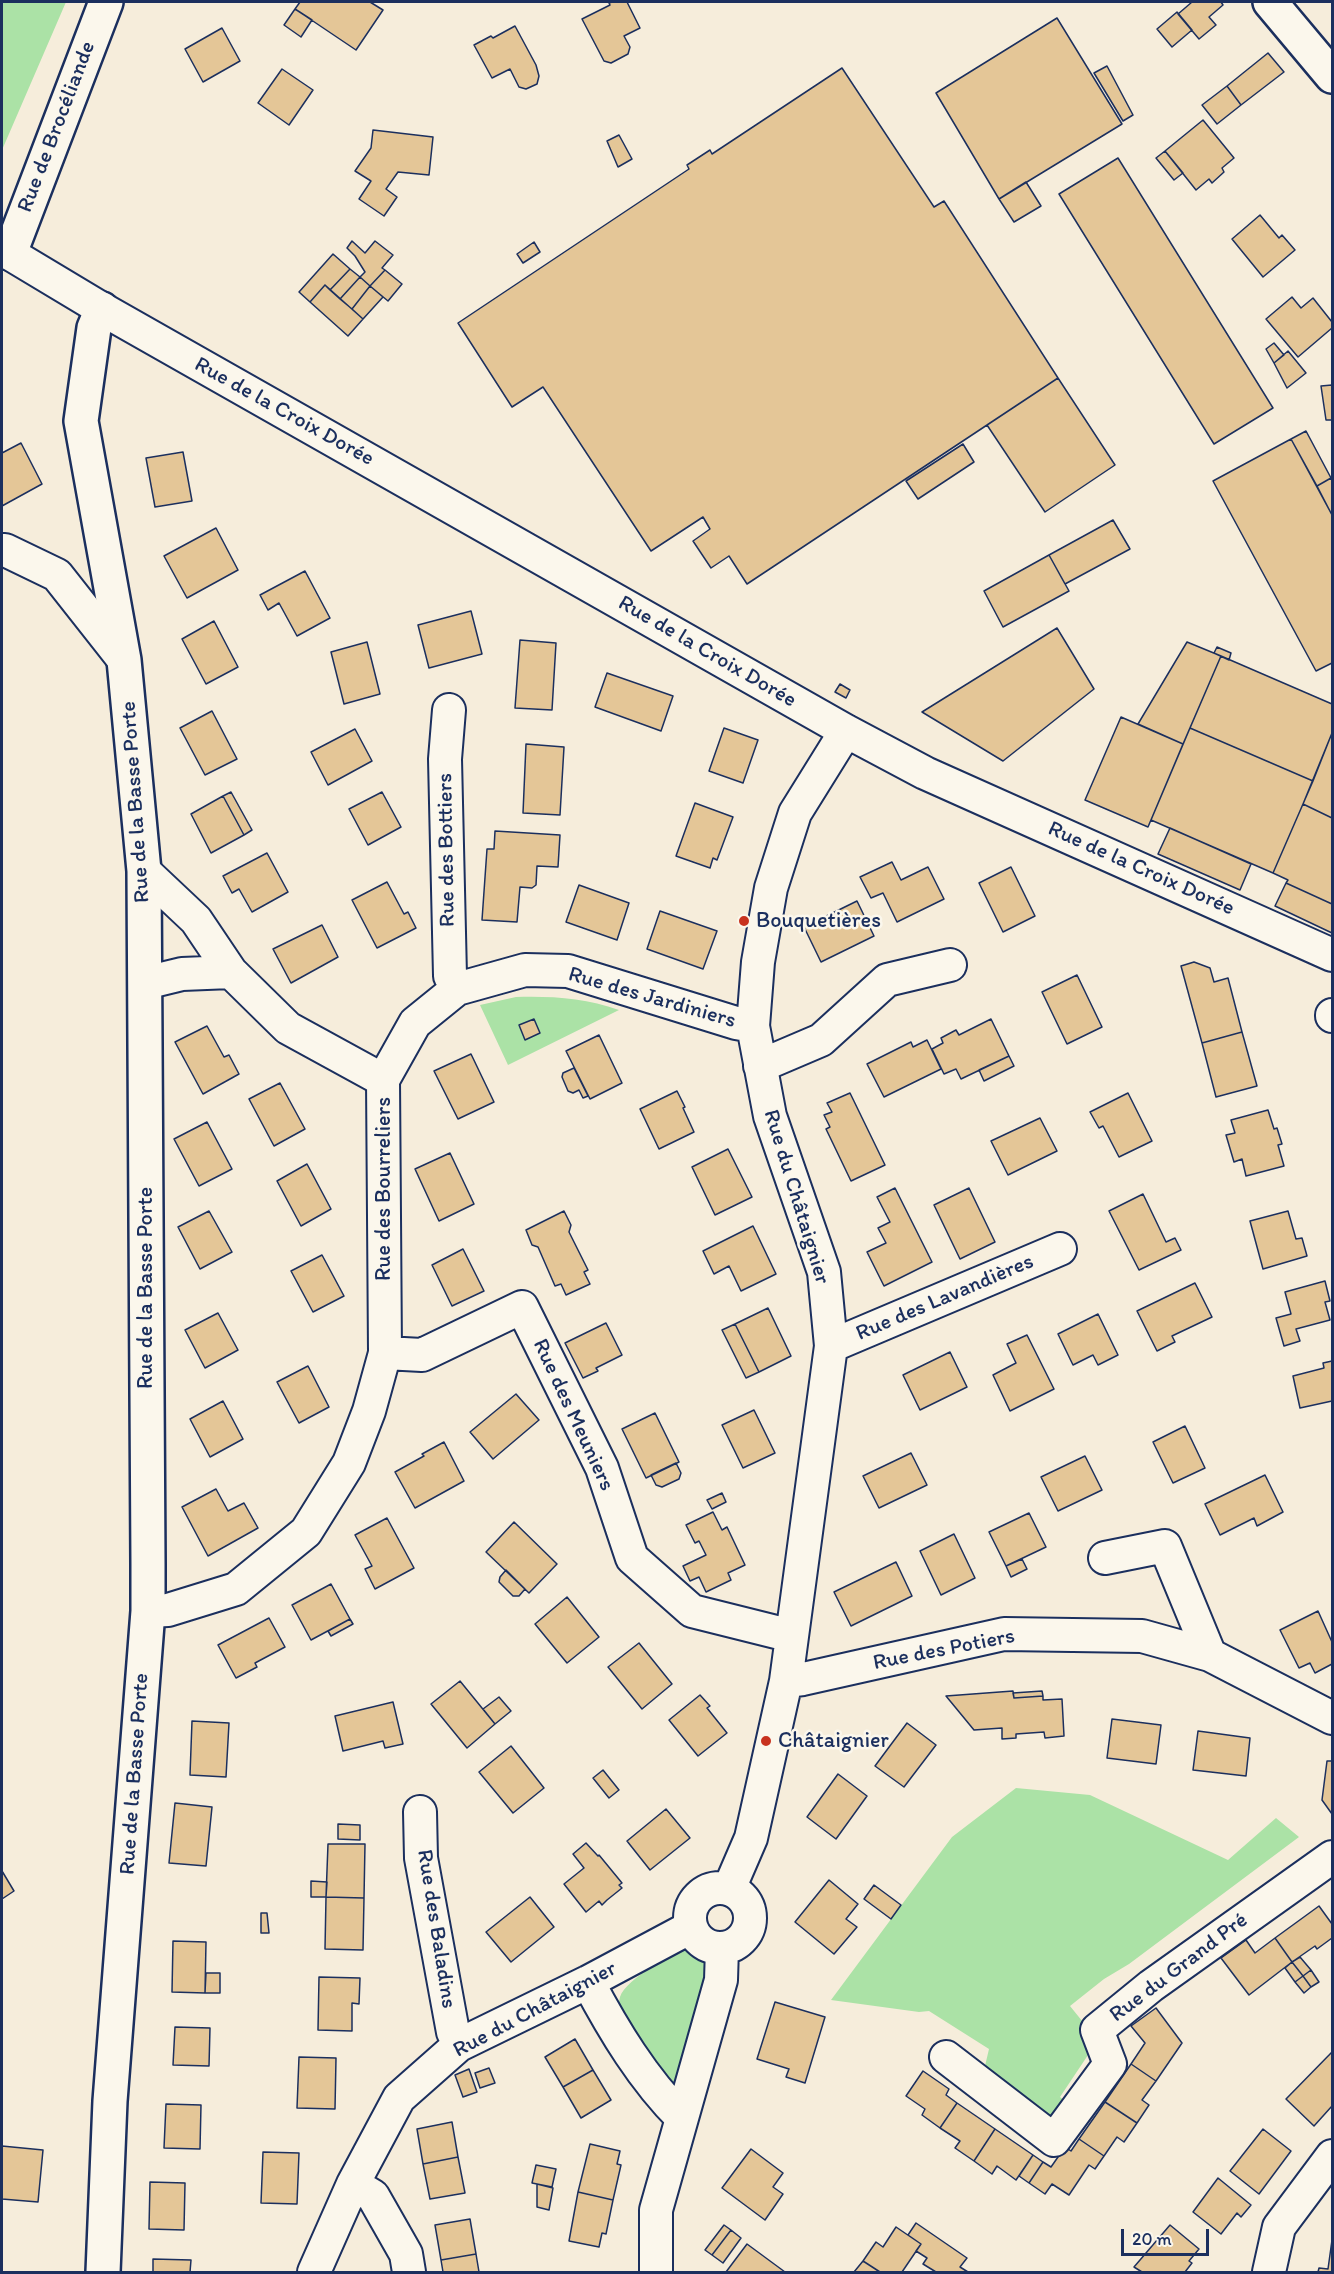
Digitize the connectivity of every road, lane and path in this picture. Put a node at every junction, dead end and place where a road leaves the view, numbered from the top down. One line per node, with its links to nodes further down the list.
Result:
1 (106, 2): 4 (street, Rue de Brocéliande)
2 (1270, 2): 3 (street)
3 (1332, 76)
4 (6, 251): 5 (street, Rue de la Croix Dorée)
5 (102, 309): 7 (street, Rue de la Basse Porte); 9 (street, Rue de la Croix Dorée)
6 (2, 550): 7 (street)
7 (124, 660): 10 (street, Rue de la Basse Porte)
8 (449, 710): 15 (street, Rue des Bottiers)
9 (846, 730): 11 (street, Rue de la Croix Dorée); 16 (street, Rue du Châtaignier)
10 (144, 871): 13 (street, Rue des Bourreliers); 14 (street, Rue de la Basse Porte)
11 (1332, 955)
12 (950, 965): 17 (street)
13 (231, 972): 14 (street); 18 (street, Rue des Bourreliers)
14 (145, 983): 23 (street, Rue de la Basse Porte)
15 (457, 989): 16 (street, Rue des Jardiniers); 18 (street, Rue des Jardiniers)
16 (753, 1026): 17 (street, Rue du Châtaignier)
17 (760, 1066): 20 (street, Rue du Châtaignier)
18 (383, 1080): 21 (street, Rue des Bourreliers)
19 (1060, 1249): 20 (street, Rue des Lavandières)
20 (831, 1346): 24 (street, Rue du Châtaignier)
21 (385, 1353): 23 (street, Rue des Bourreliers); 24 (street, Rue des Meuniers)
22 (1105, 1558): 25 (street)
23 (148, 1611): 39 (street, Rue de la Basse Porte)
24 (792, 1636): 26 (street, Rue du Châtaignier)
25 (1210, 1655): 26 (street, Rue des Potiers); 27 (street, Rue des Potiers)
26 (786, 1680): 30 (street, Rue du Châtaignier)
27 (1332, 1718)
28 (420, 1812): 34 (street, Rue des Baladins)
29 (1332, 1857): 35 (street, Rue du Grand Pré)
30 (729, 1889): 31 (street); 32 (street)
31 (691, 1927): 32 (street); 33 (street, Rue du Châtaignier)
32 (722, 1948): 36 (street)
33 (588, 1982): 34 (street, Rue du Châtaignier); 36 (street)
34 (459, 2045): 38 (street, Rue du Châtaignier)
35 (946, 2057)
36 (682, 2118): 42 (street)
37 (1332, 2156): 43 (street)
38 (353, 2184): 40 (street, Rue du Châtaignier); 41 (street)
39 (103, 2272)
40 (314, 2272)
41 (409, 2272)
42 (656, 2272)
43 (1269, 2272)

